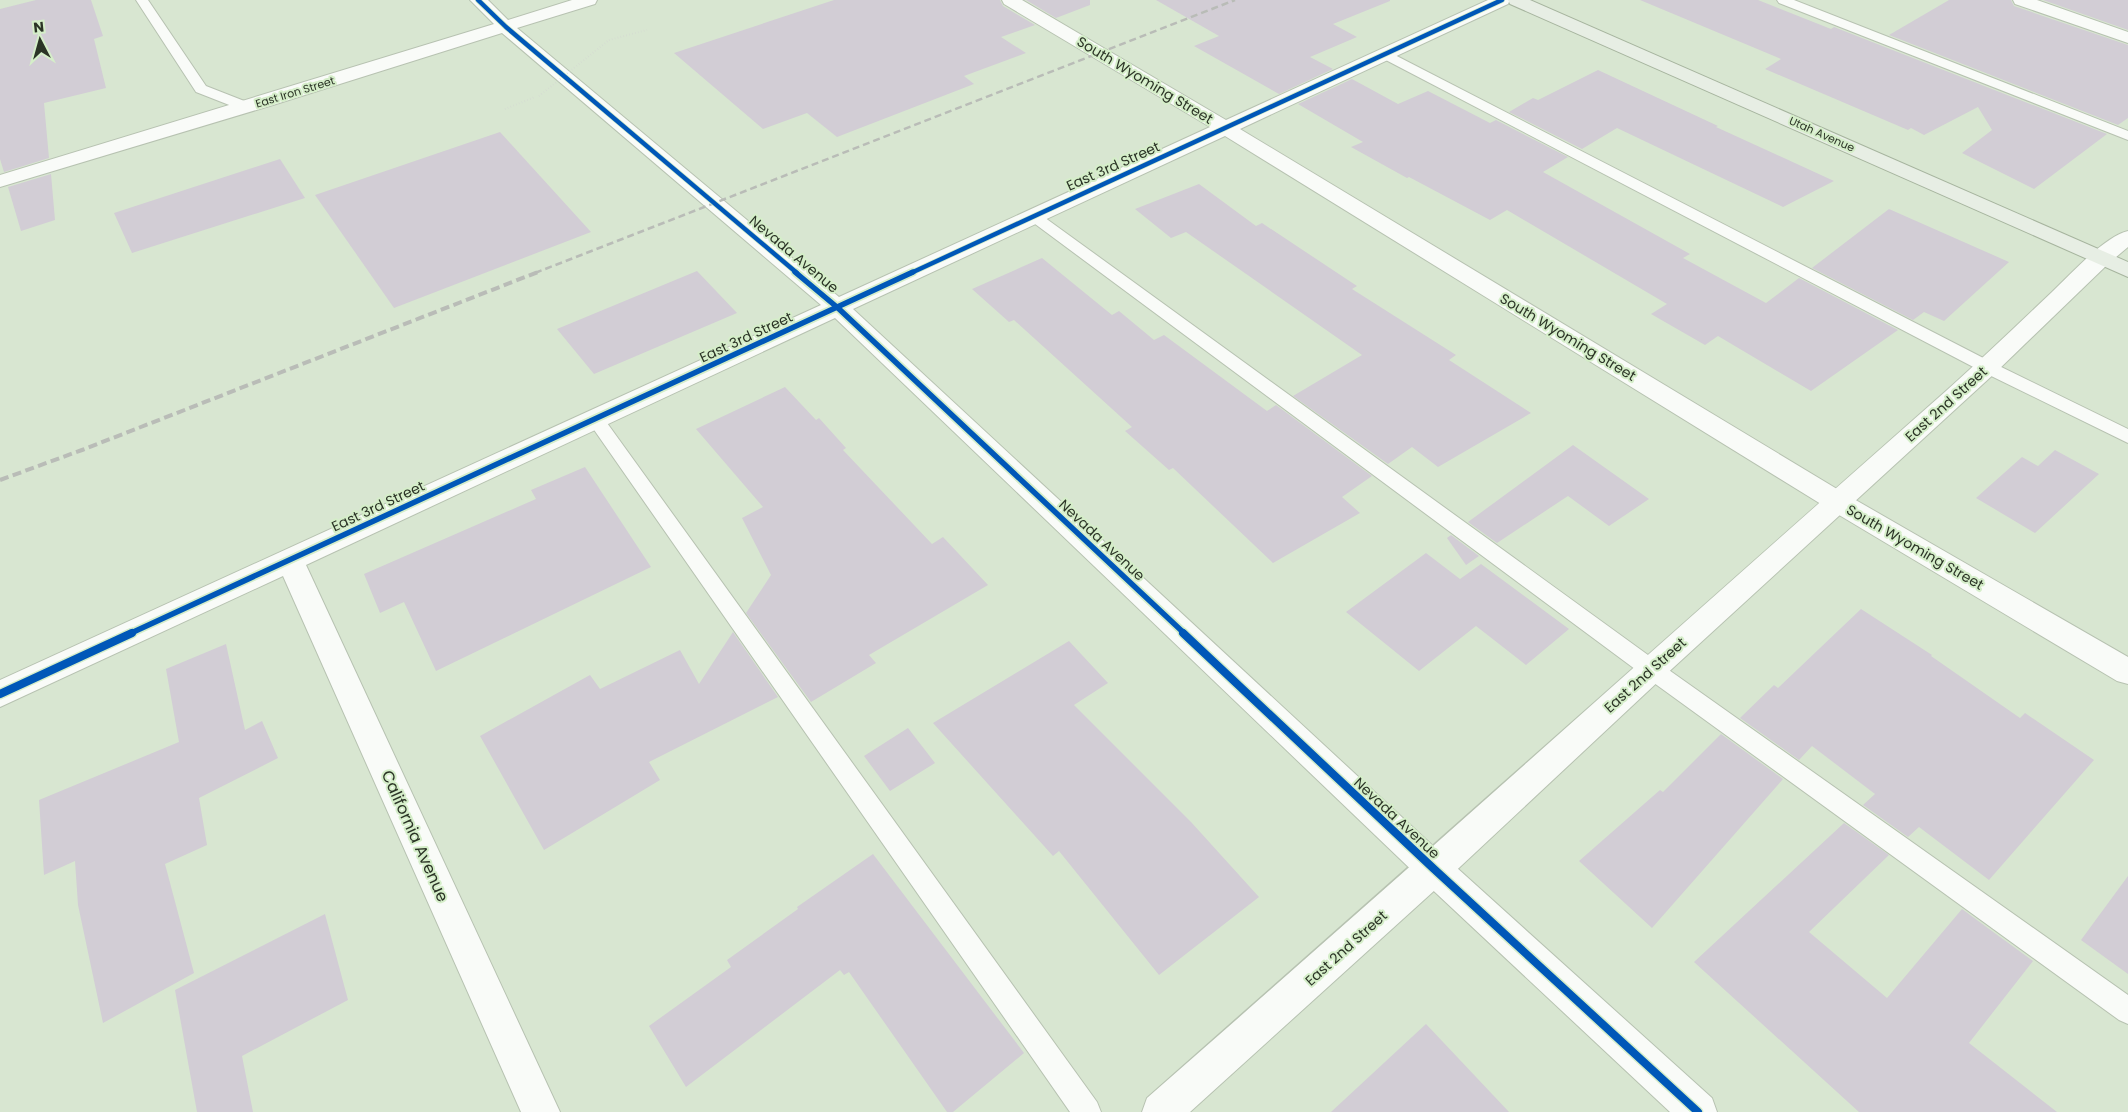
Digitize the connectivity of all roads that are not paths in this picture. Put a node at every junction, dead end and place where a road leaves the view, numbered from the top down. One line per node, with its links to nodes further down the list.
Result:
1 (142, 0): 12 (lane)
2 (478, 0): 9 (street, Nevada Avenue)
3 (589, 0): 9 (street, East Iron Street)
4 (1010, 0): 13 (street, South Wyoming Street)
5 (1502, 0): 11 (street, East 3rd Street)
6 (1516, 0): 18 (main road, Utah Avenue)
7 (1783, 0): 14 (lane)
8 (2021, 0): 10 (street)
9 (506, 26): 12 (street, East Iron Street); 20 (street, Nevada Avenue)
10 (2128, 38)
11 (1387, 55): 13 (street, East 3rd Street); 21 (lane)
12 (247, 107): 15 (street, East Iron Street)
13 (1227, 129): 16 (street, East 3rd Street); 24 (street, South Wyoming Street)
14 (2128, 136)
15 (0, 180)
16 (1032, 216): 20 (street, East 3rd Street); 26 (lane)
17 (2128, 237): 18 (street, East 2nd Street)
18 (2101, 258): 19 (main road, Utah Avenue); 21 (street, East 2nd Street)
19 (2128, 270)
20 (838, 308): 22 (street, East 3rd Street); 29 (street, Nevada Avenue)
21 (1987, 367): 23 (lane); 24 (street, East 2nd Street)
22 (596, 420): 25 (street, East 3rd Street); 32 (lane)
23 (2128, 437)
24 (1838, 502): 26 (street, East 2nd Street); 27 (street, South Wyoming Street)
25 (290, 560): 28 (street, East 3rd Street); 31 (street, California Avenue)
26 (1651, 669): 29 (street, East 2nd Street); 30 (lane)
27 (2128, 672)
28 (0, 694)
29 (1434, 869): 33 (street, East 2nd Street); 34 (street, Nevada Avenue)
30 (2128, 1012)
31 (541, 1112)
32 (1087, 1112)
33 (1162, 1112)
34 (1698, 1112)

